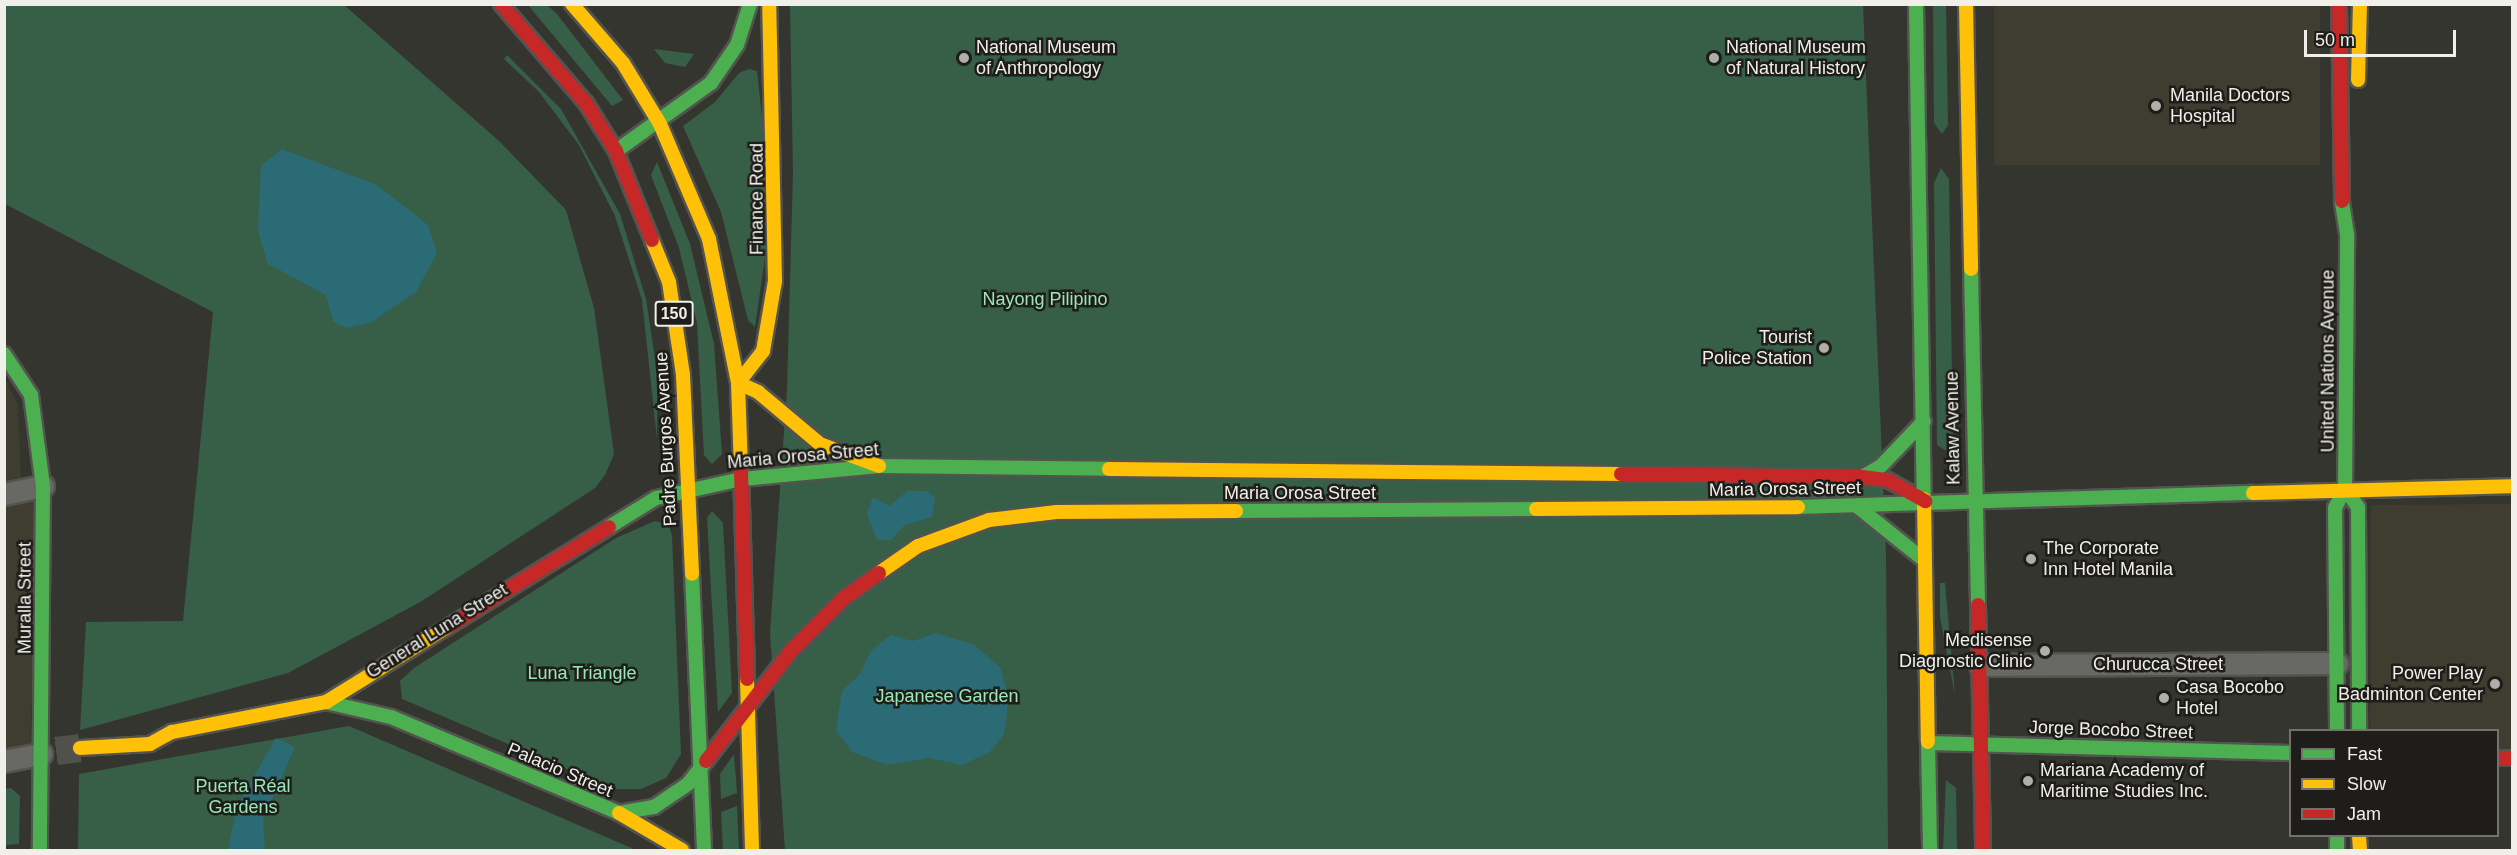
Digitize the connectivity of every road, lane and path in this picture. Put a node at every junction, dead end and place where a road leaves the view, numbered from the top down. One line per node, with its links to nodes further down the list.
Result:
1 (501, 4): 14 (street, Padre Burgos Avenue / 150)
2 (572, 4): 12 (street)
3 (750, 4): 9 (street)
4 (769, 4): 10 (street, Finance Road)
5 (1916, 4): 20 (street, Kalaw Avenue)
6 (1966, 4): 30 (street, Kalaw Avenue)
7 (2339, 4): 16 (street, United Nations Avenue)
8 (2360, 4): 11 (street)
9 (726, 63): 10 (street); 12 (street)
10 (774, 71): 19 (street, Finance Road)
11 (2358, 94)
12 (660, 124): 14 (street); 19 (street)
13 (2357, 128): 15 (street, United Nations Avenue)
14 (616, 151): 26 (street, Padre Burgos Avenue / 150)
15 (2356, 162): 16 (street); 17 (street, United Nations Avenue)
16 (2340, 164): 17 (street, United Nations Avenue)
17 (2347, 234): 27 (street, United Nations Avenue)
18 (4, 354): 24 (street, Muralla Street)
19 (738, 383): 21 (street); 23 (street)
20 (1924, 421): 22 (street); 29 (street, Kalaw Avenue)
21 (879, 466): 22 (street, Maria Orosa Street); 23 (street, Maria Orosa Street)
22 (1862, 477): 29 (street, Maria Orosa Street)
23 (741, 478): 26 (street, Maria Orosa Street); 39 (street)
24 (43, 486): 28 (street); 46 (street, Muralla Street)
25 (2512, 486): 27 (street, Maria Orosa Street)
26 (687, 487): 36 (street, General Luna Street); 49 (street, Padre Burgos Avenue / 150)
27 (2345, 488): 30 (street, Maria Orosa Street); 33 (street, United Nations Avenue); 34 (street, United Nations Avenue)
28 (4, 494)
29 (1925, 501): 30 (street, Maria Orosa Street); 31 (street, Maria Orosa Street); 32 (street, Kalaw Avenue)
30 (1972, 502): 37 (street, Kalaw Avenue)
31 (1858, 507): 32 (street); 39 (street, Maria Orosa Street)
32 (1924, 560): 43 (street, Kalaw Avenue)
33 (2359, 570): 34 (street); 42 (street, United Nations Avenue)
34 (2336, 571): 35 (street, United Nations Avenue)
35 (2337, 663): 37 (street, Churucca Street); 41 (street, United Nations Avenue)
36 (382, 664): 38 (street, General Luna Street); 40 (street)
37 (1980, 665): 44 (street, Kalaw Avenue)
38 (326, 702): 40 (street, Palacio Street); 45 (street, General Luna Street)
39 (747, 709): 49 (street, Palacio Street); 54 (street)
40 (392, 717): 50 (street, Palacio Street)
41 (2337, 729)
42 (2359, 729)
43 (1930, 743): 44 (street, Jorge Bocobo Street); 55 (street, Kalaw Avenue)
44 (1981, 745): 47 (street, Jorge Bocobo Street); 56 (street, Kalaw Avenue)
45 (80, 748)
46 (49, 753): 48 (street); 51 (street, Muralla Street)
47 (2289, 753)
48 (4, 761)
49 (700, 769): 50 (street, Palacio Street); 53 (street, Padre Burgos Avenue / 150)
50 (619, 813): 52 (street)
51 (40, 850)
52 (682, 850)
53 (704, 850)
54 (752, 850)
55 (1930, 850)
56 (1983, 850)

